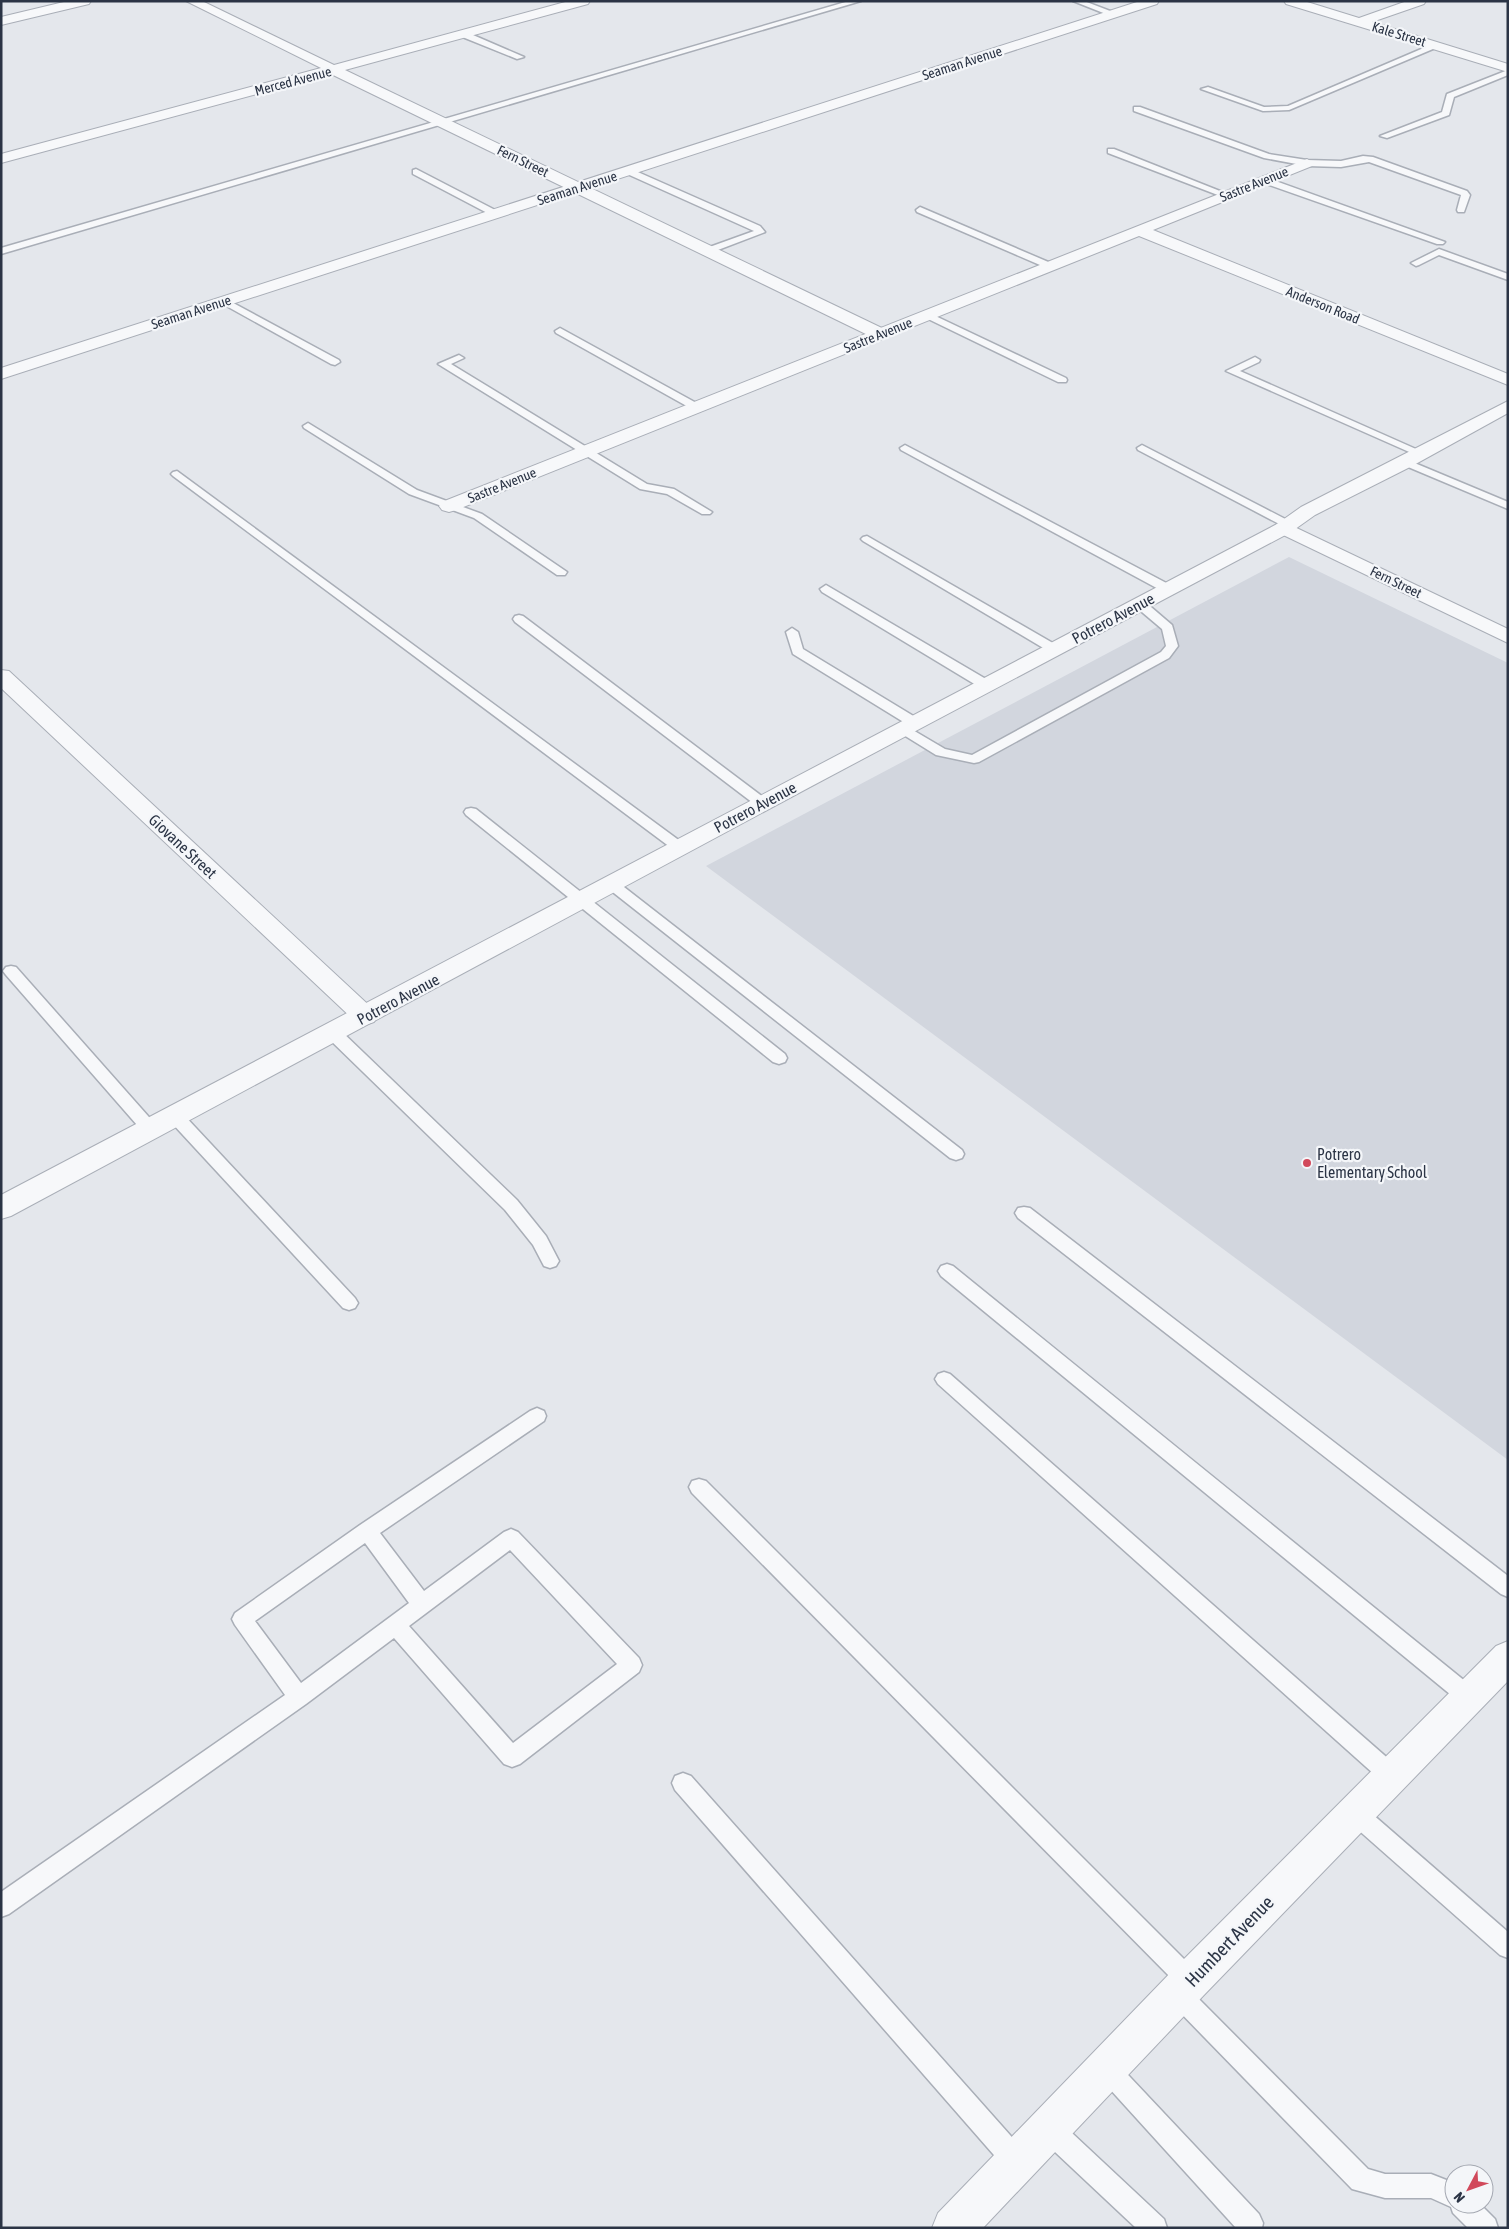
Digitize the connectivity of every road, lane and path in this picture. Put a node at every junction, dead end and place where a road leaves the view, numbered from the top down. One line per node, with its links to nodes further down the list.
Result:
1 (85, 1): 10 (street)
2 (192, 1): 16 (street, Fern Street)
3 (584, 1): 12 (street, Merced Avenue)
4 (858, 1): 21 (lane)
5 (1076, 1): 9 (lane)
6 (1153, 1): 9 (street, Seaman Avenue)
7 (1290, 1): 11 (street, Kale Street)
8 (1420, 1): 11 (street)
9 (1114, 14): 26 (street, Seaman Avenue)
10 (1, 20)
11 (1361, 22): 13 (street, Kale Street)
12 (463, 34): 14 (lane); 16 (street, Merced Avenue)
13 (1436, 46): 15 (street, Kale Street); 18 (lane)
14 (520, 57)
15 (1508, 68)
16 (334, 70): 21 (street, Fern Street); 24 (street, Merced Avenue)
17 (1508, 72): 22 (lane)
18 (1205, 88)
19 (1137, 109): 25 (lane)
20 (1159, 110): 25 (lane)
21 (443, 122): 29 (street, Fern Street); 36 (lane)
22 (1384, 136)
23 (1111, 151): 30 (lane)
24 (1, 160)
25 (1307, 163): 28 (street, Sastre Avenue); 32 (lane)
26 (628, 171): 29 (street, Seaman Avenue); 37 (lane)
27 (416, 172): 33 (lane)
28 (1264, 180): 30 (street, Sastre Avenue); 35 (lane)
29 (577, 188): 33 (street, Seaman Avenue); 37 (street, Fern Street)
30 (1226, 195): 34 (street, Sastre Avenue)
31 (920, 210): 39 (lane)
32 (1461, 210)
33 (496, 214): 41 (street, Seaman Avenue)
34 (1138, 230): 39 (street, Sastre Avenue); 50 (street, Anderson Road)
35 (1440, 242)
36 (1, 251)
37 (707, 251): 44 (street, Fern Street)
38 (1416, 263): 40 (lane)
39 (1050, 266): 42 (street, Sastre Avenue)
40 (1508, 277)
41 (224, 301): 47 (lane); 48 (street, Seaman Avenue)
42 (927, 315): 44 (street, Sastre Avenue); 49 (lane)
43 (560, 331): 52 (lane)
44 (880, 334): 52 (street, Sastre Avenue)
45 (459, 358): 56 (lane)
46 (1256, 360): 57 (lane)
47 (336, 362)
48 (1, 374)
49 (1062, 380)
50 (1508, 380)
51 (1508, 406): 57 (street, Potrero Avenue)
52 (696, 407): 56 (street, Sastre Avenue)
53 (308, 426): 59 (lane)
54 (905, 448): 66 (lane)
55 (1142, 448): 62 (lane)
56 (587, 451): 59 (street, Sastre Avenue); 61 (lane)
57 (1413, 458): 60 (lane); 62 (street, Potrero Avenue)
58 (177, 474): 77 (lane)
59 (448, 506): 64 (lane)
60 (1508, 506)
61 (706, 512)
62 (1286, 527): 66 (street, Potrero Avenue); 70 (street, Fern Street)
63 (867, 539): 71 (lane)
64 (561, 572)
65 (826, 589): 73 (lane)
66 (1168, 589): 67 (street, Potrero Avenue)
67 (1140, 604): 71 (street, Potrero Avenue); 74 (lane)
68 (519, 619): 75 (lane)
69 (792, 632): 74 (lane)
70 (1508, 637)
71 (1054, 649): 73 (street, Potrero Avenue)
72 (1, 676): 81 (street, Giovane Street)
73 (986, 685): 74 (street, Potrero Avenue)
74 (908, 726): 75 (street, Potrero Avenue)
75 (762, 803): 77 (street, Potrero Avenue)
76 (471, 812): 79 (lane)
77 (679, 847): 78 (street, Potrero Avenue)
78 (610, 884): 79 (street, Potrero Avenue); 86 (lane)
79 (581, 898): 81 (street, Potrero Avenue); 83 (lane)
80 (11, 971): 85 (lane)
81 (365, 1016): 82 (street, Potrero Avenue)
82 (333, 1033): 84 (street, Potrero Avenue); 89 (lane)
83 (779, 1058)
84 (176, 1117): 85 (street, Potrero Avenue); 91 (lane)
85 (150, 1130): 87 (street, Potrero Avenue)
86 (956, 1154)
87 (1, 1208)
88 (1024, 1213): 96 (lane)
89 (550, 1261)
90 (947, 1271): 101 (lane)
91 (349, 1303)
92 (944, 1379): 102 (lane)
93 (537, 1416): 95 (lane)
94 (699, 1487): 107 (lane)
95 (367, 1531): 97 (lane); 100 (lane)
96 (1508, 1588)
97 (422, 1604): 98 (lane); 98 (lane)
98 (395, 1625): 100 (lane)
99 (1508, 1657): 101 (street, Humbert Avenue)
100 (299, 1697): 105 (lane)
101 (1469, 1697): 102 (street, Humbert Avenue)
102 (1392, 1776): 104 (street, Humbert Avenue)
103 (683, 1783): 110 (lane)
104 (1356, 1813): 106 (lane); 107 (street, Humbert Avenue)
105 (1, 1906)
106 (1508, 1947)
107 (1184, 1987): 108 (street, Humbert Avenue); 111 (lane)
108 (1106, 2068): 109 (street, Humbert Avenue); 115 (lane)
109 (1048, 2128): 110 (street, Humbert Avenue); 114 (lane)
110 (1016, 2161): 113 (street, Humbert Avenue)
111 (1444, 2192)
112 (1472, 2214): 116 (lane)
113 (953, 2228)
114 (1155, 2228)
115 (1249, 2228)
116 (1486, 2228)

